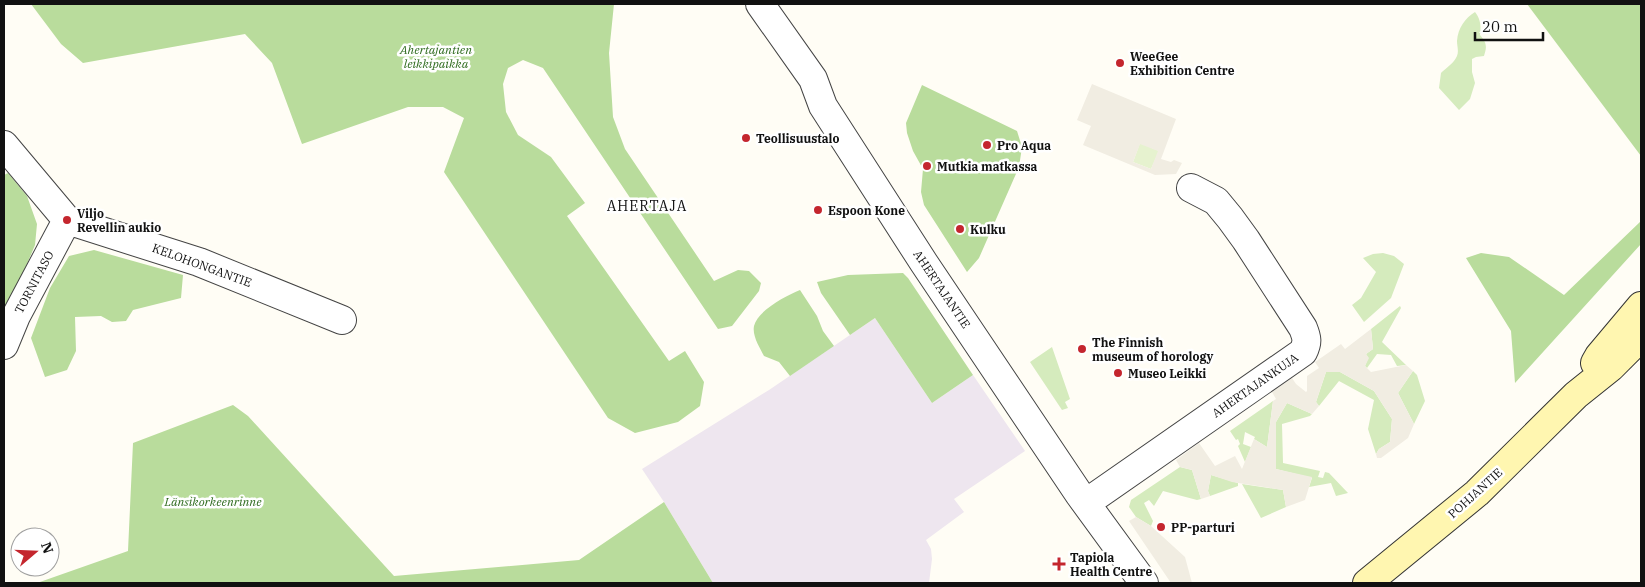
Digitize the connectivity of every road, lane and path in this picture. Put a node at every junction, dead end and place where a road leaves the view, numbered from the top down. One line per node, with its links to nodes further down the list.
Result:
1 (760, 4): 10 (street, AHERTAJANTIE)
2 (4, 145): 4 (street)
3 (1192, 188): 10 (street, AHERTAJANKUJA)
4 (68, 220): 6 (street, KELOHONGANTIE); 8 (street, TORNITASO)
5 (1641, 306): 9 (main road, POHJANTIE)
6 (342, 320)
7 (1641, 337): 9 (main road, POHJANTIE)
8 (4, 345)
9 (1576, 395): 12 (main road, POHJANTIE)
10 (1086, 503): 11 (street, AHERTAJANTIE)
11 (1138, 578)
12 (1366, 583)

